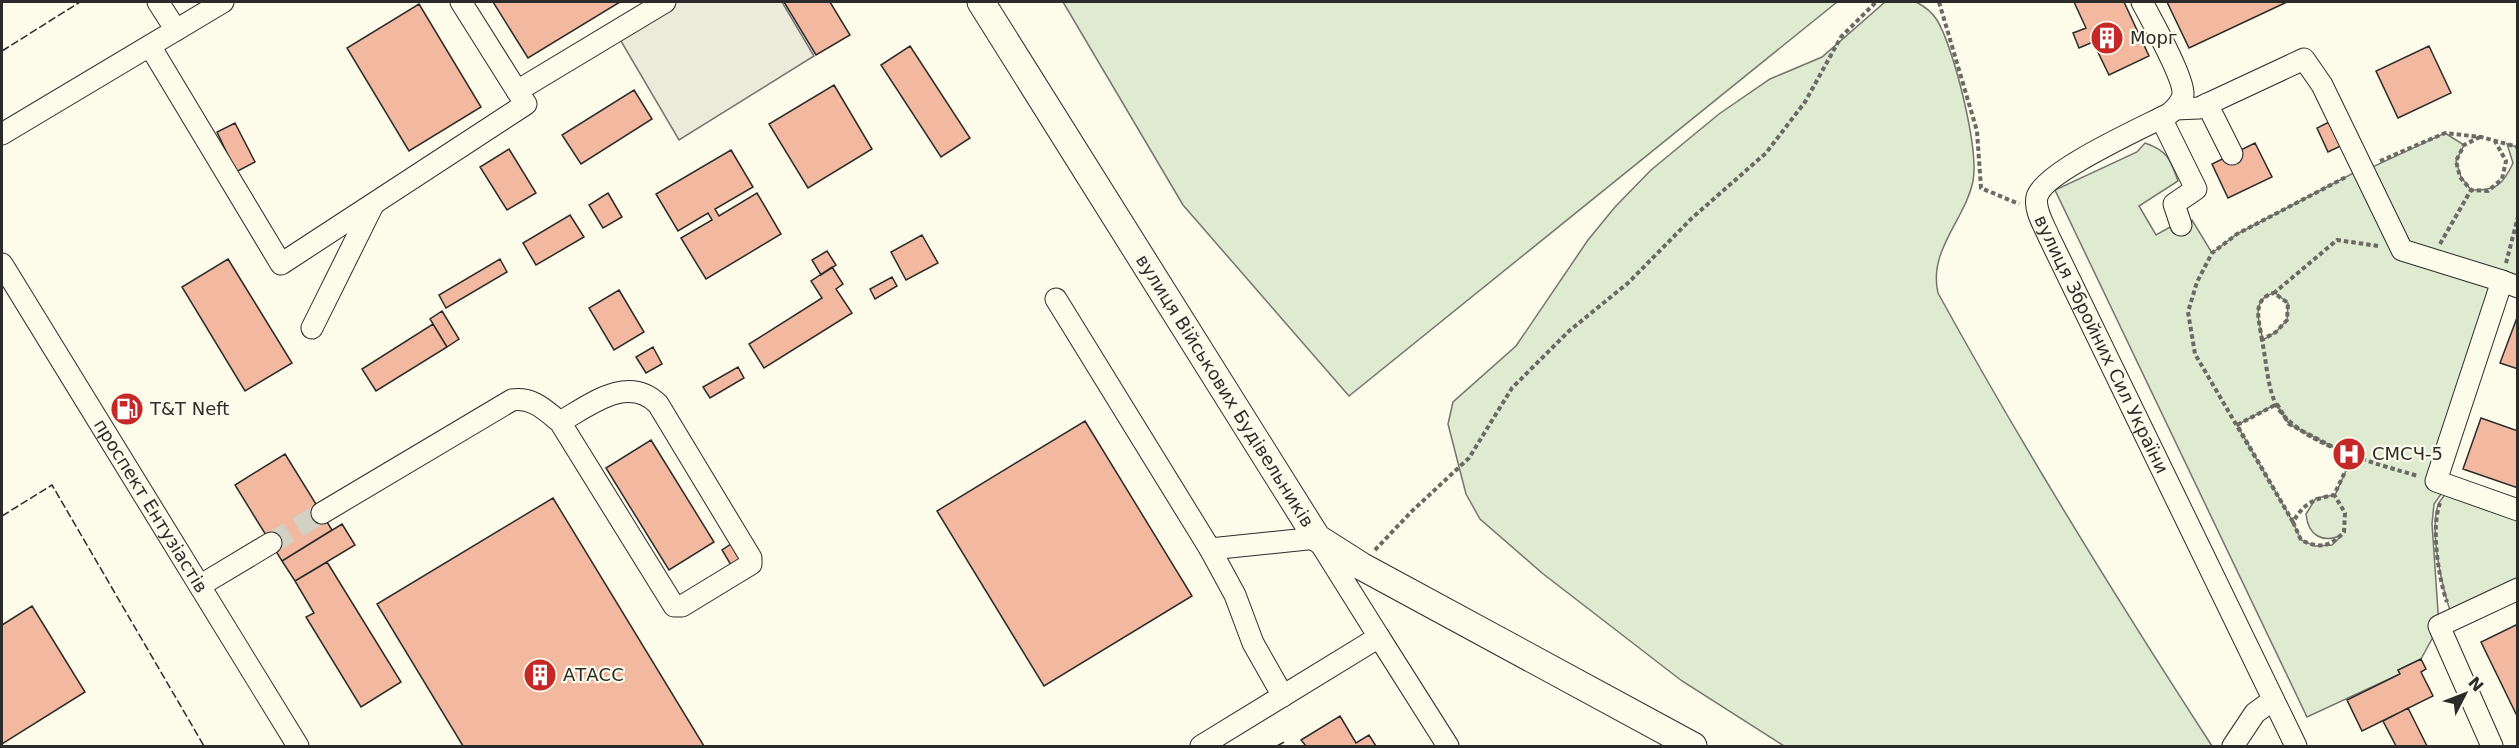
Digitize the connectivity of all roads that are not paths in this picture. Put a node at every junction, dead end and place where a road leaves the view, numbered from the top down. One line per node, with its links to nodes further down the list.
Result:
1 (158, 2): 7 (street)
2 (223, 2): 7 (street)
3 (461, 2): 9 (street)
4 (665, 2): 9 (street)
5 (981, 2): 23 (main road, вулиця Військових Будівельників)
6 (2142, 2): 11 (street)
7 (176, 30): 8 (street)
8 (150, 46): 12 (street); 14 (street)
9 (517, 91): 14 (street)
10 (2207, 104): 11 (street); 13 (street); 17 (street)
11 (2168, 114): 15 (street); 30 (street, вулиця Збройних Сил України)
12 (2, 134)
13 (2232, 154)
14 (374, 204): 19 (street)
15 (2181, 225)
16 (2, 264): 26 (street, проспект Ентузіастів)
17 (2510, 284): 21 (street)
18 (1056, 299): 25 (street)
19 (312, 328)
20 (560, 422): 20 (street); 22 (street)
21 (2517, 510)
22 (322, 513)
23 (1317, 538): 25 (street); 28 (street); 35 (main road, вулиця Військових Будівельників)
24 (271, 543): 26 (street)
25 (1210, 549): 29 (street)
26 (201, 585): 32 (street, проспект Ентузіастів)
27 (2517, 589): 31 (street)
28 (1379, 637): 29 (street); 34 (street)
29 (1283, 696): 33 (street)
30 (2273, 700): 36 (street); 37 (street, вулиця Збройних Сил України)
31 (2486, 742)
32 (298, 747)
33 (1201, 747)
34 (1448, 747)
35 (1693, 747)
36 (2233, 747)
37 (2296, 747)

